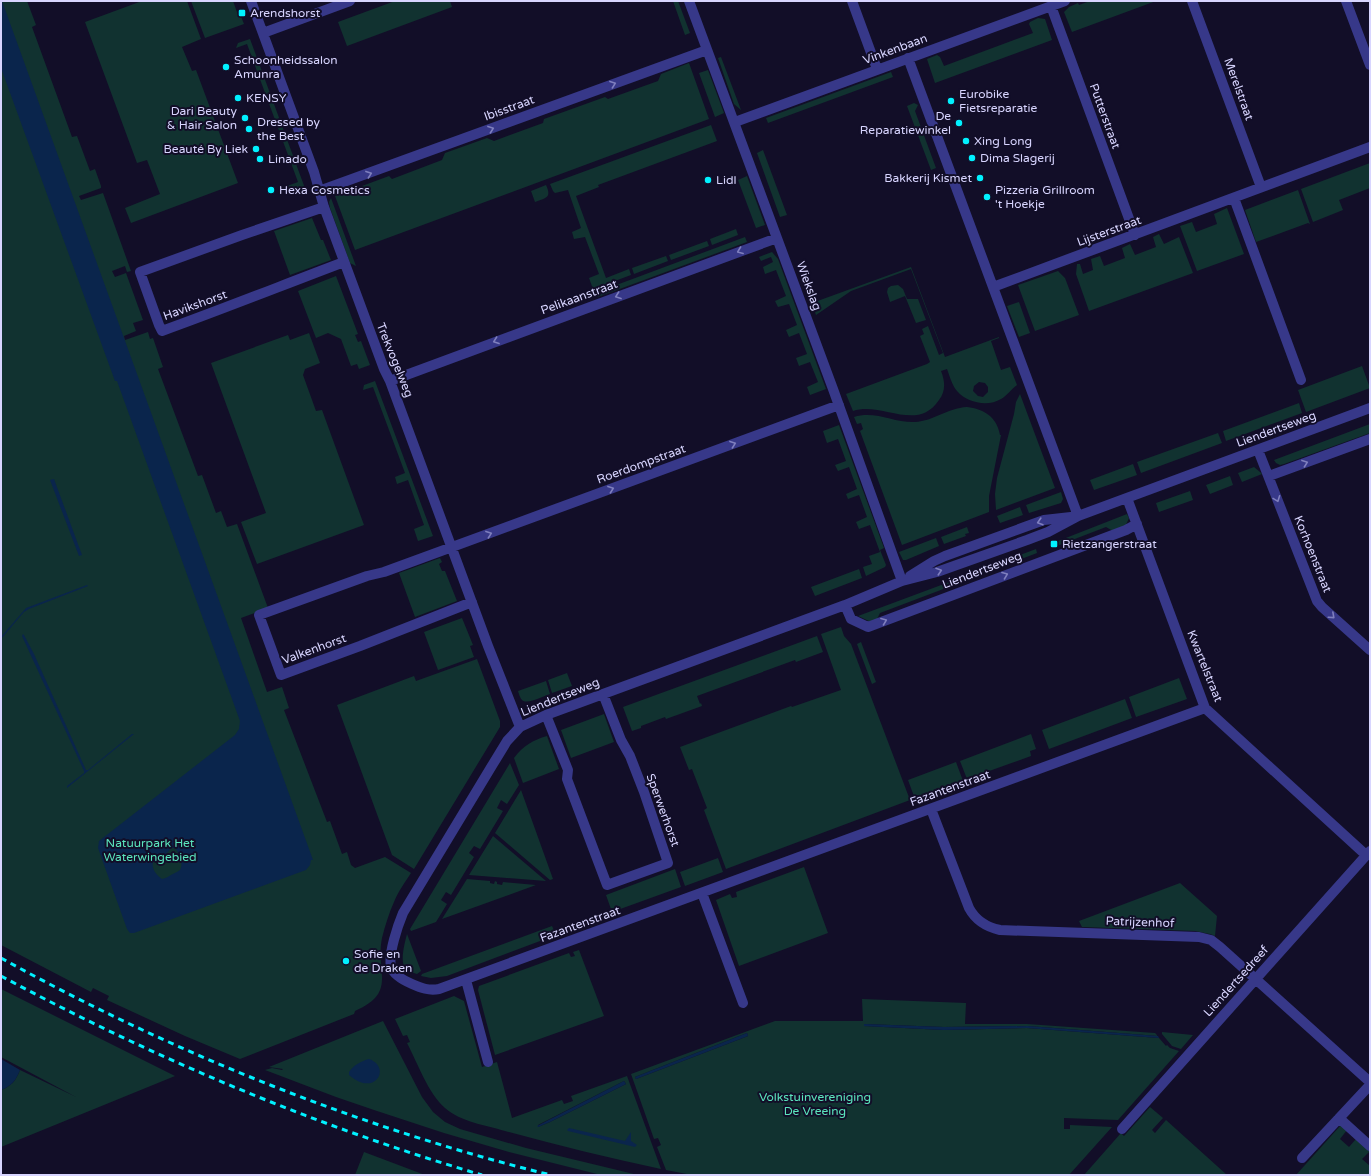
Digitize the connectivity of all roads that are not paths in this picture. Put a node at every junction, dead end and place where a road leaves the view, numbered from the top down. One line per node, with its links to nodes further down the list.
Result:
1 (251, 1): 9 (street, Trekvogelweg)
2 (350, 1): 9 (street)
3 (689, 1): 10 (street, Wiekslag)
4 (852, 1): 13 (street)
5 (1065, 1): 8 (street, Vinkenbaan)
6 (1192, 1): 16 (street, Merelstraat)
7 (1346, 1): 12 (street)
8 (1051, 6): 11 (street, Vinkenbaan); 20 (street, Putterstraat)
9 (263, 33): 17 (street, Trekvogelweg)
10 (707, 50): 14 (street, Wiekslag); 17 (street, Ibisstraat, one-way to 10)
11 (908, 58): 13 (street, Vinkenbaan); 23 (street)
12 (1370, 65)
13 (877, 69): 14 (street, Vinkenbaan)
14 (735, 122): 21 (street, Wiekslag)
15 (1370, 147): 16 (street, Lijsterstraat)
16 (1261, 187): 18 (street, Lijsterstraat)
17 (319, 191): 19 (street, Trekvogelweg)
18 (1234, 198): 20 (street, Lijsterstraat); 25 (street)
19 (324, 207): 22 (street, Trekvogelweg); 22 (street, Havikshorst)
20 (1135, 235): 23 (street, Lijsterstraat)
21 (777, 238): 24 (street, Pelikaanstraat, one-way to 24); 26 (street, Wiekslag)
22 (344, 262): 24 (street, Trekvogelweg)
23 (993, 287): 32 (street)
24 (390, 380): 34 (street, Trekvogelweg)
25 (1301, 380)
26 (839, 405): 34 (street, Roerdompstraat, one-way to 26); 35 (street, Wiekslag)
27 (1370, 408): 29 (street, Liendertseweg)
28 (1370, 439): 30 (street, one-way to 28)
29 (1258, 450): 30 (street, Korhoenstraat); 31 (street, Liendertseweg)
30 (1269, 476): 38 (street, Korhoenstraat, one-way to 38)
31 (1127, 498): 32 (street, Liendertseweg); 33 (street, Kwartelstraat)
32 (1078, 516): 35 (street, Liendertseweg)
33 (1137, 524): 37 (street, Liendertseweg, one-way to 33); 40 (street, Kwartelstraat)
34 (452, 548): 36 (street, Trekvogelweg); 36 (street, Valkenhorst)
35 (902, 581): 37 (street, Liendertseweg)
36 (472, 602): 42 (street, Trekvogelweg)
37 (845, 605): 39 (street, Liendertseweg)
38 (1370, 650)
39 (603, 694): 41 (street, Liendertseweg); 41 (street, Sperwerhorst)
40 (1206, 708): 43 (street, Fazantenstraat); 44 (street, Kwartelstraat)
41 (546, 715): 42 (street, Liendertseweg)
42 (520, 727): 46 (street, Liendertseweg)
43 (932, 809): 45 (street, Fazantenstraat); 48 (street, Patrijzenhof)
44 (1368, 853): 48 (street, Liendertsedreef)
45 (702, 893): 47 (street, Fazantenstraat); 49 (street)
46 (391, 967): 47 (street, Fazantenstraat)
47 (466, 980): 50 (street)
48 (1255, 980): 51 (street, Patrijzenhof); 54 (street, Liendertsedreef)
49 (743, 1003)
50 (488, 1062)
51 (1370, 1082)
52 (1370, 1085): 53 (street)
53 (1340, 1118): 55 (street); 56 (street)
54 (1122, 1130)
55 (1370, 1146)
56 (1302, 1158)

